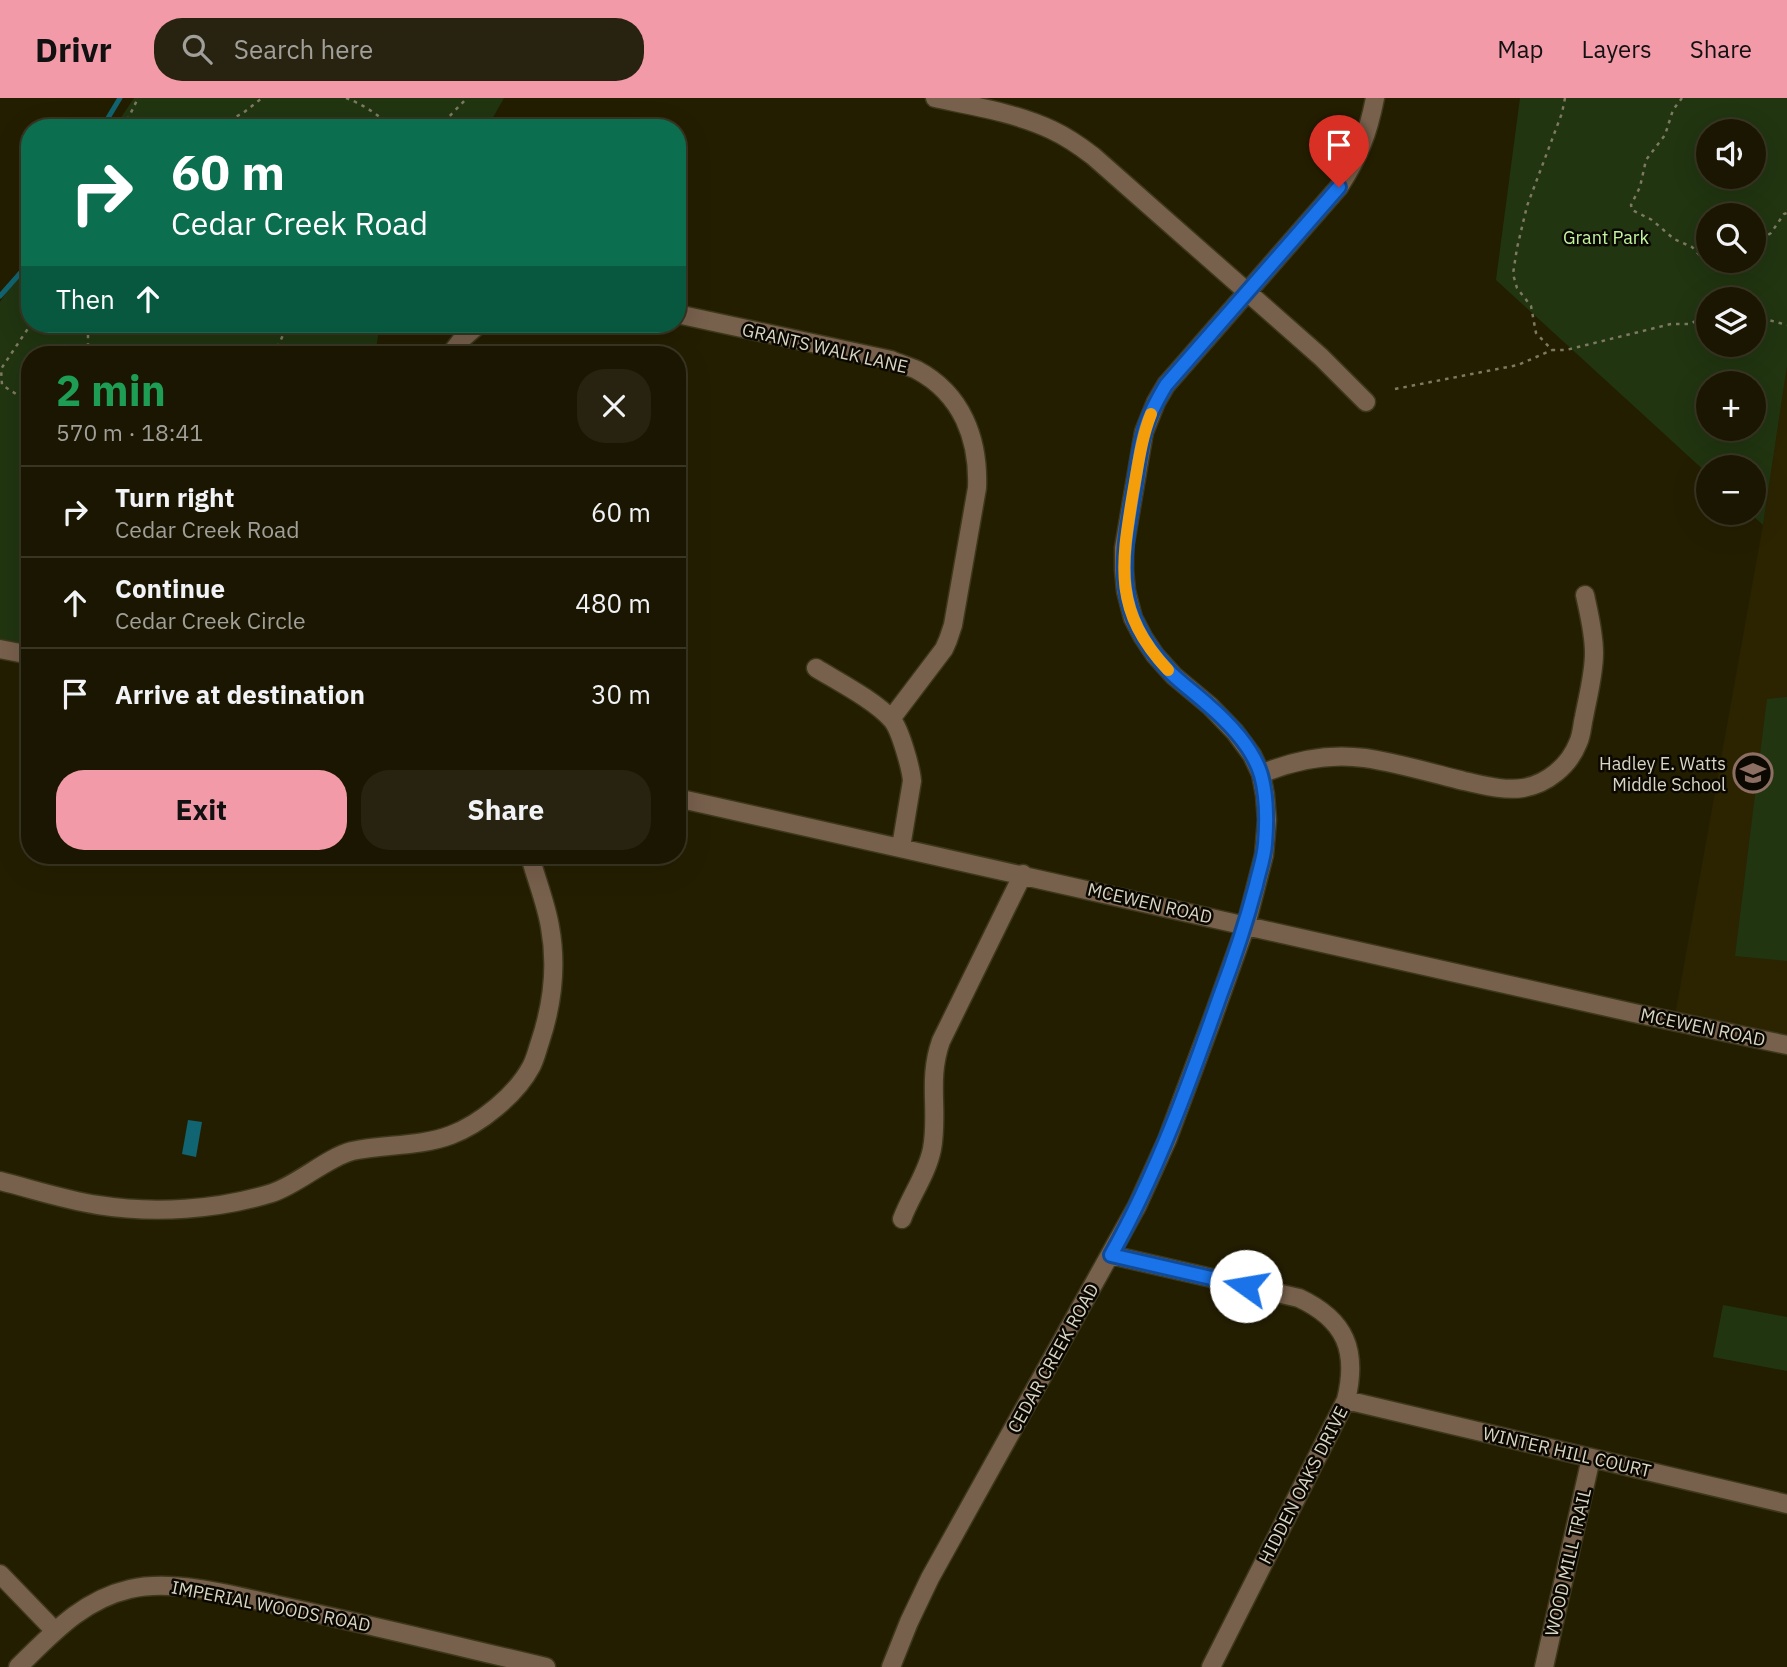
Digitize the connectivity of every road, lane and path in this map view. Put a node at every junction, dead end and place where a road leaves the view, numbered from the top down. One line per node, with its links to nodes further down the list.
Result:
1 (138, 98): 9 (path)
2 (262, 98): 10 (path)
3 (346, 98): 11 (path)
4 (467, 98): 12 (path)
5 (935, 98): 16 (street)
6 (1375, 98): 16 (street, CEDAR CREEK ROAD)
7 (1565, 98): 24 (path)
8 (1682, 98): 15 (path)
9 (128, 119)
10 (231, 119)
11 (380, 119)
12 (447, 119)
13 (1787, 213): 14 (path)
14 (1766, 236)
15 (1696, 251)
16 (1247, 291): 27 (street); 33 (street, CEDAR CREEK ROAD)
17 (686, 316): 32 (street, GRANTS WALK LANE)
18 (1766, 319): 20 (path)
19 (1696, 321): 24 (path)
20 (1787, 324)
21 (25, 333): 26 (path)
22 (469, 333): 23 (street)
23 (457, 346)
24 (1552, 350): 25 (path)
25 (1395, 389)
26 (21, 397)
27 (1366, 402)
28 (1585, 595): 33 (street)
29 (0, 649): 30 (street)
30 (21, 653)
31 (816, 668): 32 (street)
32 (891, 719): 35 (street)
33 (1261, 774): 38 (street, CEDAR CREEK ROAD)
34 (686, 799): 35 (street, MCEWEN ROAD)
35 (901, 848): 37 (street, MCEWEN ROAD)
36 (532, 864): 40 (street)
37 (1023, 874): 38 (street, MCEWEN ROAD); 41 (street)
38 (1246, 925): 39 (street, MCEWEN ROAD); 42 (street, CEDAR CREEK ROAD)
39 (1787, 1045)
40 (0, 1181)
41 (902, 1219)
42 (1111, 1255): 43 (street, HIDDEN OAKS DRIVE); 50 (street, CEDAR CREEK ROAD)
43 (1346, 1400): 44 (street, WINTER HILL COURT); 51 (street, HIDDEN OAKS DRIVE)
44 (1591, 1458): 45 (street, WINTER HILL COURT); 52 (street, WOOD MILL TRAIL)
45 (1787, 1504)
46 (0, 1574): 47 (street)
47 (55, 1631): 48 (street, IMPERIAL WOODS ROAD); 49 (street, IMPERIAL WOODS ROAD)
48 (18, 1667)
49 (546, 1667)
50 (891, 1667)
51 (1211, 1667)
52 (1544, 1667)

